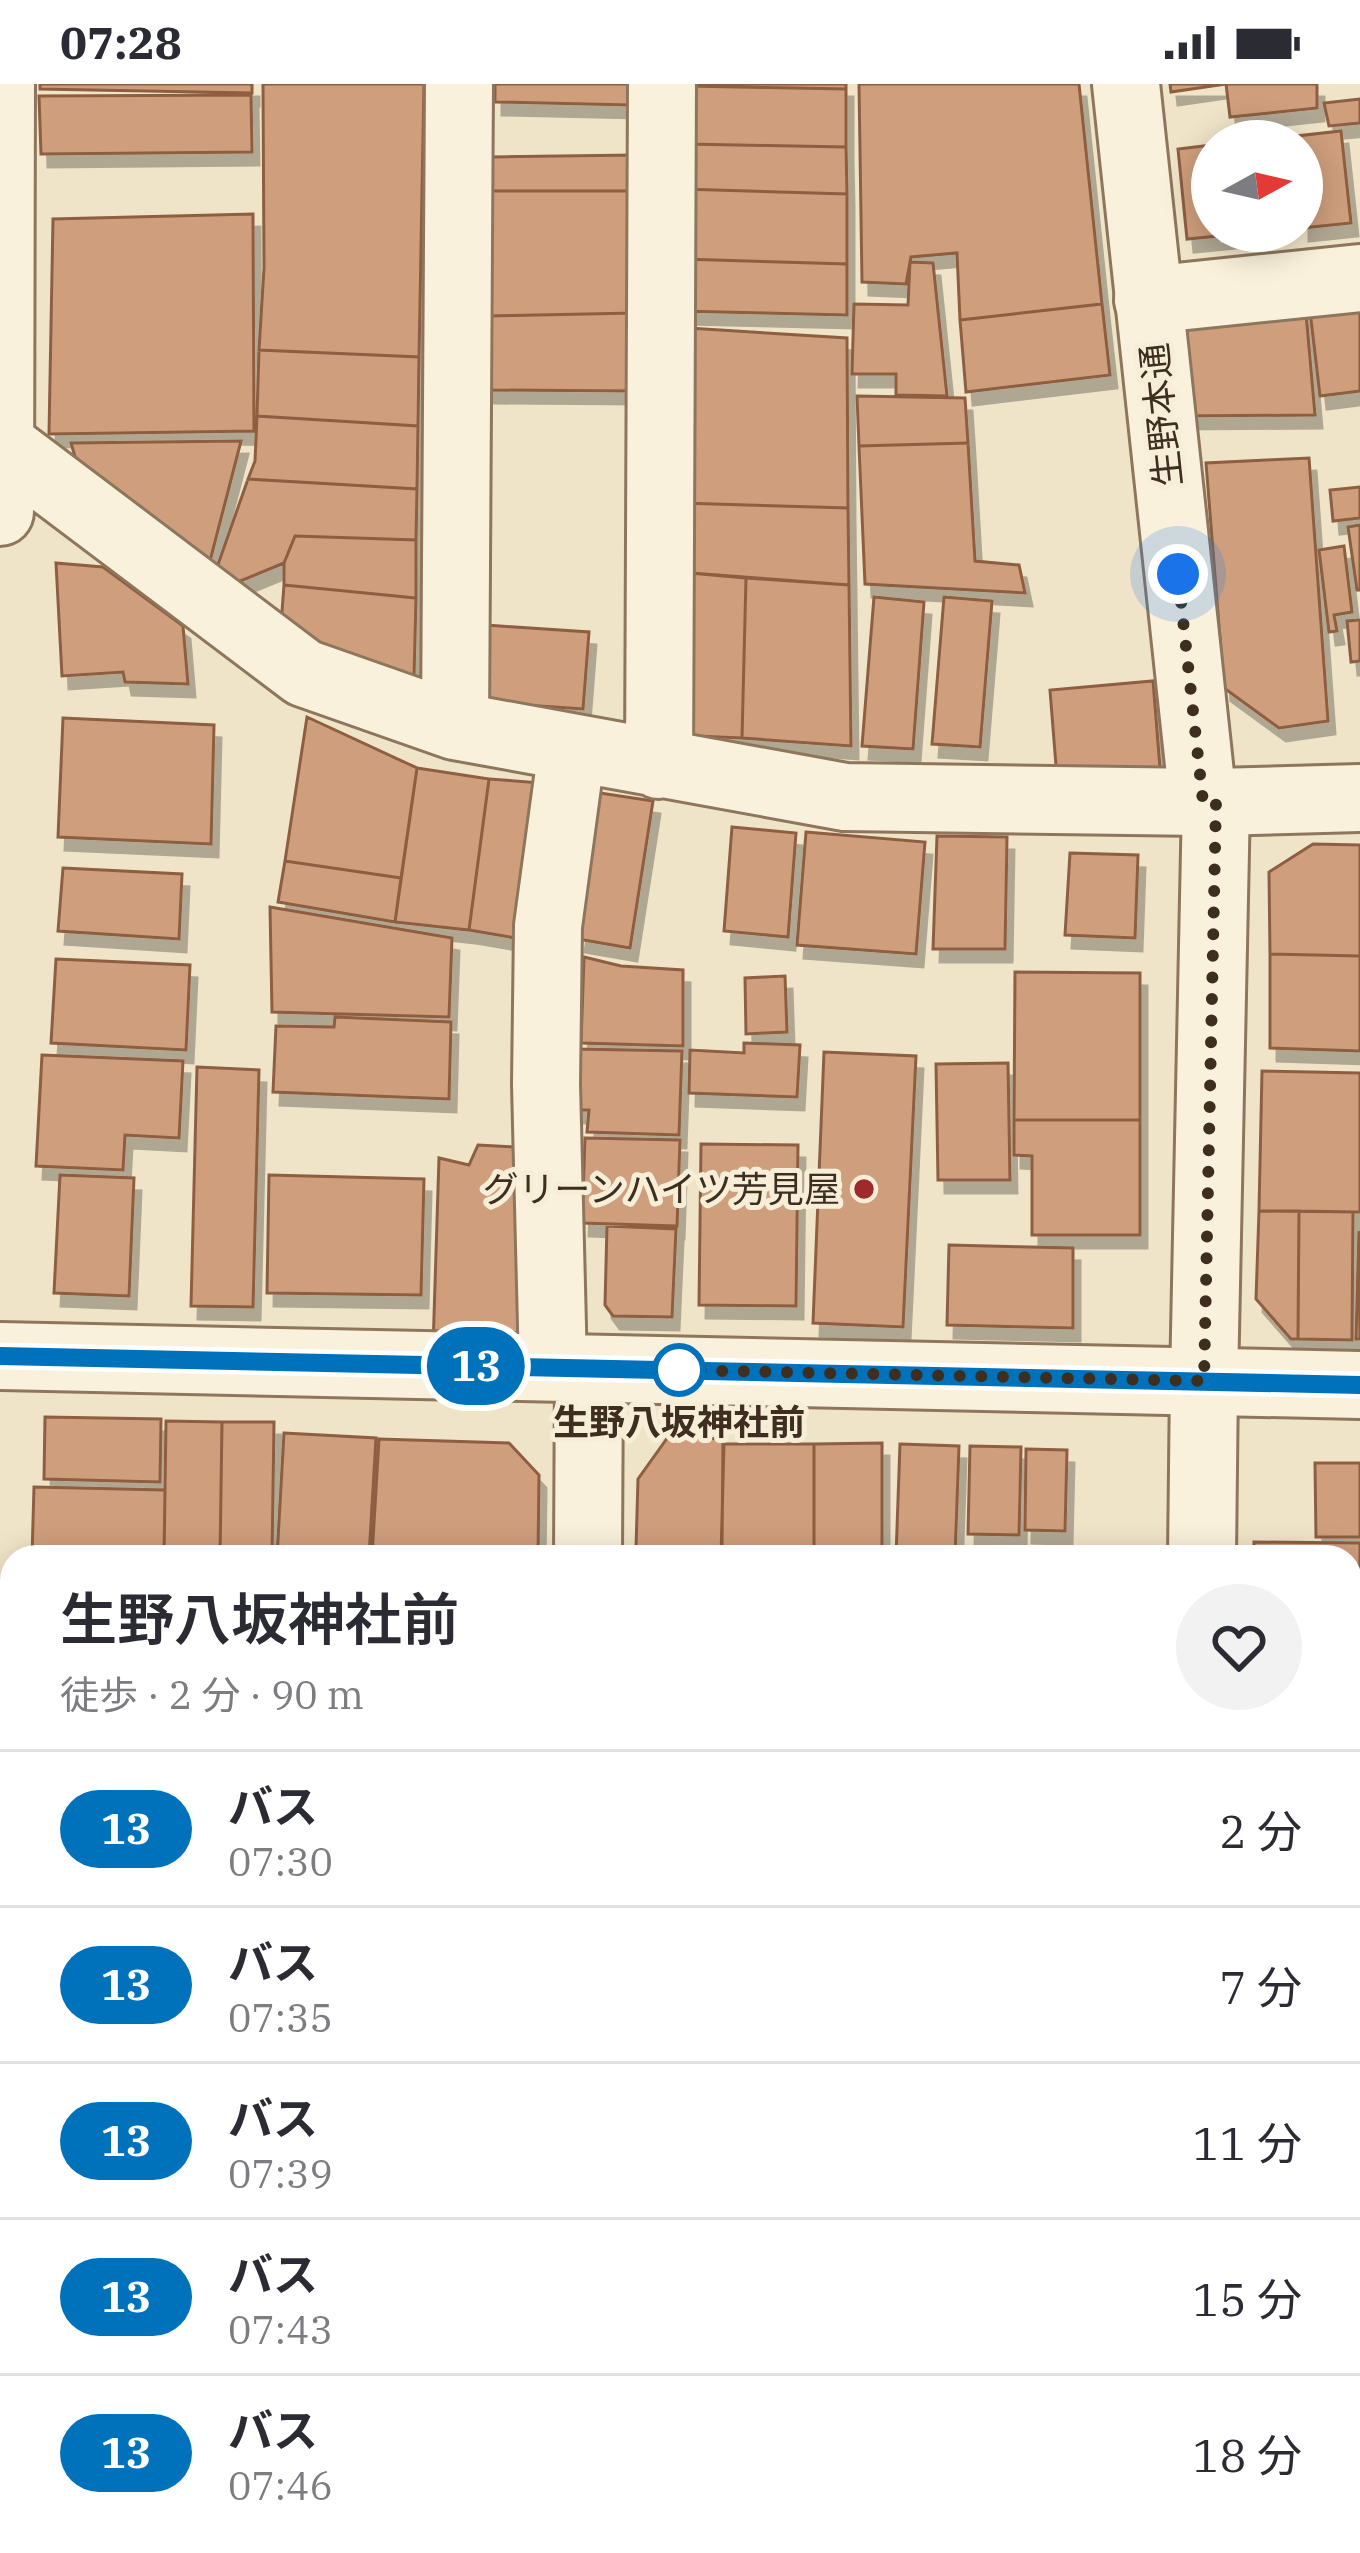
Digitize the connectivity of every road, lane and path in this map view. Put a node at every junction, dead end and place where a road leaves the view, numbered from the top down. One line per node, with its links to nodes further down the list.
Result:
1 (2, 84): 7 (street)
2 (459, 84): 9 (street)
3 (662, 84): 11 (street)
4 (1126, 84): 6 (street, 生野本通)
5 (1360, 278): 6 (street)
6 (1148, 300): 13 (street, 生野本通)
7 (2, 445): 8 (street); 9 (street)
8 (0, 512)
9 (455, 726): 10 (street)
10 (572, 749): 11 (street); 15 (street)
11 (659, 765): 13 (street)
12 (1360, 798): 13 (street)
13 (1209, 802): 16 (street, 生野本通)
14 (0, 1356): 15 (street)
15 (571, 1368): 16 (street); 18 (street)
16 (1204, 1381): 17 (street); 19 (street, 生野本通)
17 (1360, 1385)
18 (588, 1545)
19 (1202, 1545)

